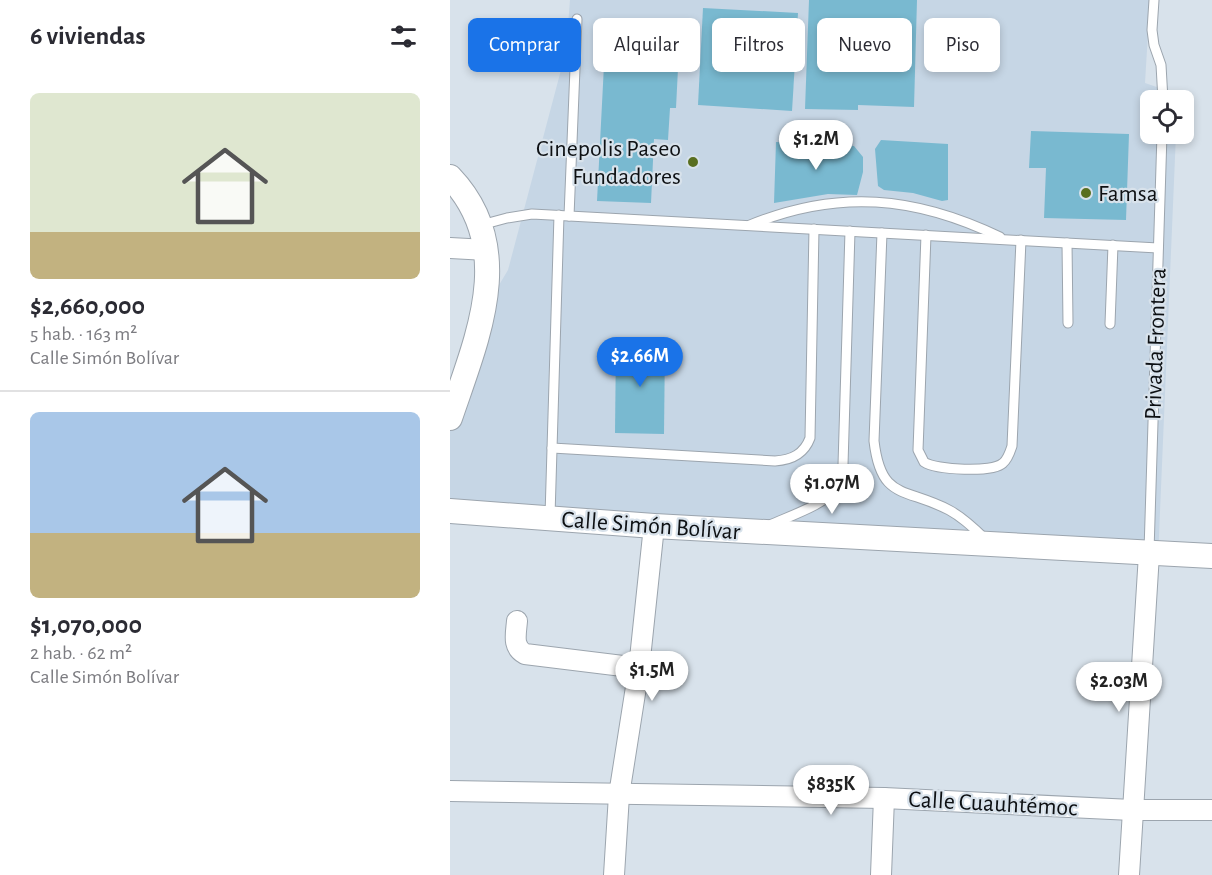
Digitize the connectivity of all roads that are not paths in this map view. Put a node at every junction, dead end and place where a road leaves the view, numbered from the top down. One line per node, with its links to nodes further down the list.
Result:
1 (1154, 0): 3 (lane)
2 (574, 72): 6 (lane)
3 (1162, 90)
4 (1162, 144): 18 (lane, Privada Frontera)
5 (450, 177): 7 (street)
6 (564, 216): 7 (lane); 8 (lane); 23 (lane)
7 (481, 225): 19 (street)
8 (748, 226): 9 (lane); 13 (lane)
9 (814, 229): 10 (lane); 23 (lane)
10 (850, 231): 11 (lane); 27 (lane)
11 (882, 233): 12 (lane); 28 (lane)
12 (926, 235): 13 (lane); 14 (lane)
13 (1006, 239): 14 (lane)
14 (1021, 240): 15 (lane)
15 (1067, 243): 16 (lane); 20 (lane)
16 (1113, 245): 18 (lane); 21 (lane)
17 (450, 248): 19 (street)
18 (1158, 248): 29 (lane, Privada Frontera)
19 (487, 250): 22 (street)
20 (1068, 323)
21 (1110, 324)
22 (450, 418)
23 (552, 448): 25 (lane)
24 (450, 511): 25 (street, Calle Simón Bolívar)
25 (550, 518): 26 (street, Calle Simón Bolívar)
26 (654, 526): 27 (street, Calle Simón Bolívar); 32 (street)
27 (754, 532): 28 (street, Calle Simón Bolívar)
28 (991, 545): 29 (street, Calle Simón Bolívar)
29 (1149, 554): 30 (street, Calle Simón Bolívar); 36 (street)
30 (1212, 556)
31 (517, 621): 32 (street)
32 (639, 668): 34 (street)
33 (450, 791): 34 (street, Calle Cuauhtémoc)
34 (619, 795): 35 (street, Calle Cuauhtémoc); 38 (street)
35 (884, 798): 36 (street, Calle Cuauhtémoc); 39 (street)
36 (1132, 810): 37 (street, Calle Cuauhtémoc); 40 (street)
37 (1212, 810)
38 (614, 875)
39 (881, 875)
40 (1129, 875)

